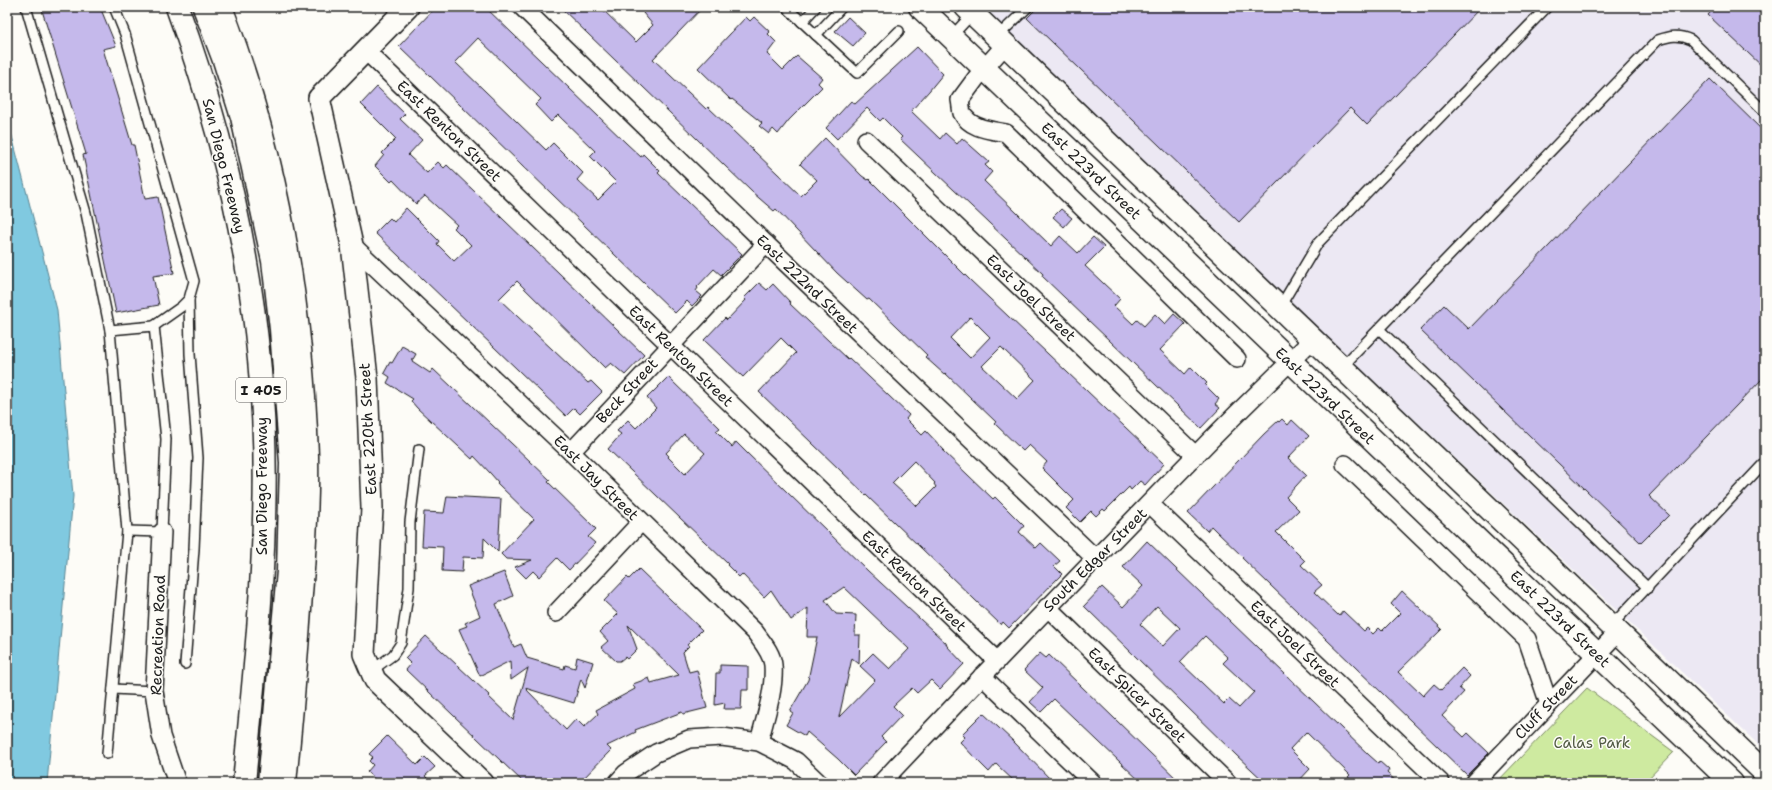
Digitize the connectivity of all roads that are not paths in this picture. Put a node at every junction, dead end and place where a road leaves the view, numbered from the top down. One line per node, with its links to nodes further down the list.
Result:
1 (26, 7): 31 (lane)
2 (114, 7): 27 (lane)
3 (177, 7): 63 (main road, San Diego Freeway / I 405)
4 (194, 7): 64 (main road)
5 (204, 7): 65 (main road)
6 (221, 7): 66 (main road, I 405)
7 (408, 7): 21 (street)
8 (522, 7): 25 (street, East 222nd Street)
9 (786, 7): 16 (lane)
10 (816, 7): 16 (lane)
11 (842, 7): 18 (lane)
12 (920, 7): 19 (main road, East 223rd Street)
13 (1028, 7): 20 (lane)
14 (1547, 7): 28 (lane)
15 (972, 9): 19 (lane); 20 (main road, East 223rd Street)
16 (802, 22): 18 (lane)
17 (899, 32): 18 (lane)
18 (816, 35)
19 (952, 37): 22 (main road, East 223rd Street)
20 (1001, 41): 22 (street); 28 (main road, East 223rd Street)
21 (366, 51): 26 (street, East 220th Street); 33 (street, East Renton Street)
22 (984, 69): 34 (street); 35 (main road, East 223rd Street)
23 (1765, 112): 30 (lane)
24 (866, 140): 39 (street, East Joel Street)
25 (766, 244): 33 (street, Beck Street); 46 (street, East 222nd Street)
26 (352, 245): 38 (street, East Jay Street); 54 (street, East 220th Street)
27 (189, 299): 29 (lane); 53 (lane)
28 (1279, 308): 32 (main road, East 223rd Street)
29 (154, 326): 31 (lane); 45 (lane)
30 (1379, 329): 36 (lane); 47 (lane)
31 (110, 330): 44 (lane)
32 (1312, 340): 35 (street, South Edgar Street); 36 (main road, East 223rd Street)
33 (670, 345): 38 (street, Beck Street); 52 (street, East Renton Street)
34 (1237, 359)
35 (1290, 362): 39 (street, South Edgar Street); 51 (main road, East 223rd Street)
36 (1341, 368): 50 (main road, East 223rd Street)
37 (419, 449): 54 (lane)
38 (571, 452): 43 (street, East Jay Street)
39 (1195, 455): 42 (street, South Edgar Street)
40 (1765, 462): 47 (lane)
41 (1345, 464): 58 (street)
42 (1150, 504): 46 (street, South Edgar Street); 73 (street, East Joel Street)
43 (641, 522): 49 (street); 59 (street, East Jay Street)
44 (127, 530): 45 (lane); 56 (lane)
45 (162, 532): 57 (street, Recreation Road)
46 (1095, 558): 48 (street, South Edgar Street)
47 (1648, 588): 50 (lane)
48 (1047, 607): 52 (street, South Edgar Street); 72 (street, East Spicer Street)
49 (556, 613)
50 (1615, 628): 51 (street, Cluff Street); 61 (main road, East 223rd Street)
51 (1597, 654): 58 (street, Cluff Street); 75 (main road, East 223rd Street)
52 (997, 661): 55 (street, South Edgar Street)
53 (186, 664)
54 (371, 671): 67 (street, East 220th Street)
55 (982, 676): 70 (street, South Edgar Street); 71 (street)
56 (113, 689): 57 (lane); 60 (lane)
57 (154, 691): 62 (street, Recreation Road)
58 (1549, 704): 74 (street, Cluff Street)
59 (759, 742): 68 (street); 69 (street)
60 (107, 754)
61 (1765, 772)
62 (177, 783)
63 (244, 783)
64 (260, 783)
65 (269, 783)
66 (286, 783)
67 (483, 783)
68 (617, 783)
69 (819, 783)
70 (881, 783)
71 (1093, 783)
72 (1228, 783)
73 (1441, 783)
74 (1474, 783)
75 (1732, 783)

